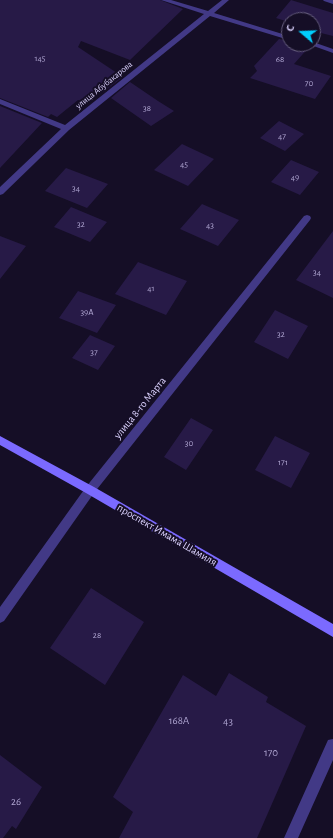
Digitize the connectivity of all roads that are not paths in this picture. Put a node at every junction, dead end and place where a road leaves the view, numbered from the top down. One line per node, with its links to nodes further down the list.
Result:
1 (164, 0): 5 (street)
2 (226, 0): 5 (street, улица Абубакарова)
3 (326, 0): 4 (street)
4 (333, 2)
5 (208, 13): 6 (street); 10 (street, улица Абубакарова)
6 (281, 36)
7 (321, 47): 8 (street)
8 (333, 51)
9 (0, 101): 10 (street)
10 (66, 128): 11 (street, улица Абубакарова)
11 (0, 192)
12 (307, 218): 14 (street, улица 8-го Марта)
13 (0, 440): 14 (main road, проспект Имама Шамиля)
14 (90, 490): 15 (street, улица 8-го Марта); 16 (main road, проспект Имама Шамиля)
15 (0, 618)
16 (333, 631)
17 (333, 745): 18 (street)
18 (291, 838)

